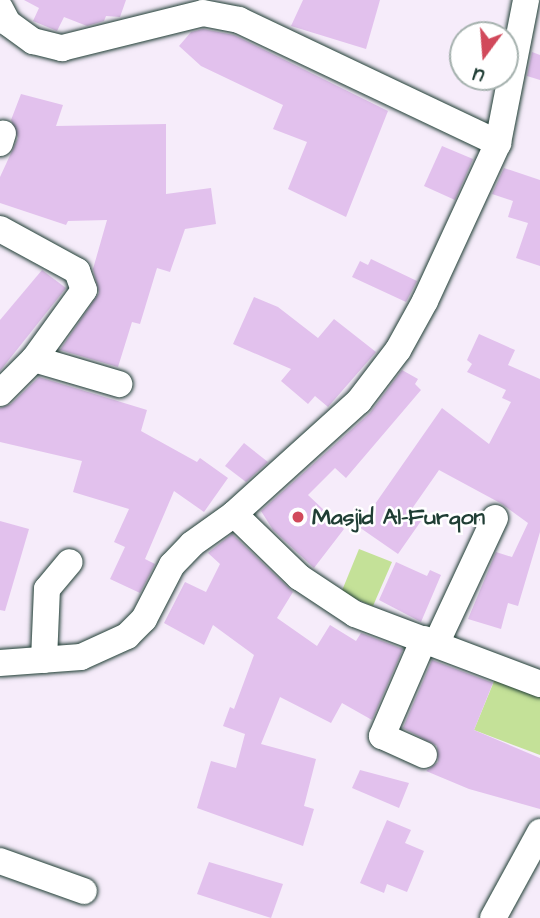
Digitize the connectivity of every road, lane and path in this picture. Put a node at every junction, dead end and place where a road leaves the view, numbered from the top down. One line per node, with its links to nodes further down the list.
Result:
1 (0, 8): 2 (street)
2 (168, 10): 4 (street)
3 (531, 11): 4 (street)
4 (498, 143): 9 (street)
5 (0, 229): 6 (street)
6 (34, 359): 7 (street); 8 (street)
7 (119, 384)
8 (0, 393)
9 (234, 514): 12 (street); 13 (street)
10 (495, 518): 12 (street)
11 (70, 562): 13 (street)
12 (430, 642): 15 (street); 16 (street)
13 (44, 660): 14 (street)
14 (0, 663)
15 (540, 684)
16 (424, 755)
17 (540, 832): 20 (street)
18 (0, 860): 19 (street)
19 (84, 891)
20 (493, 918)

